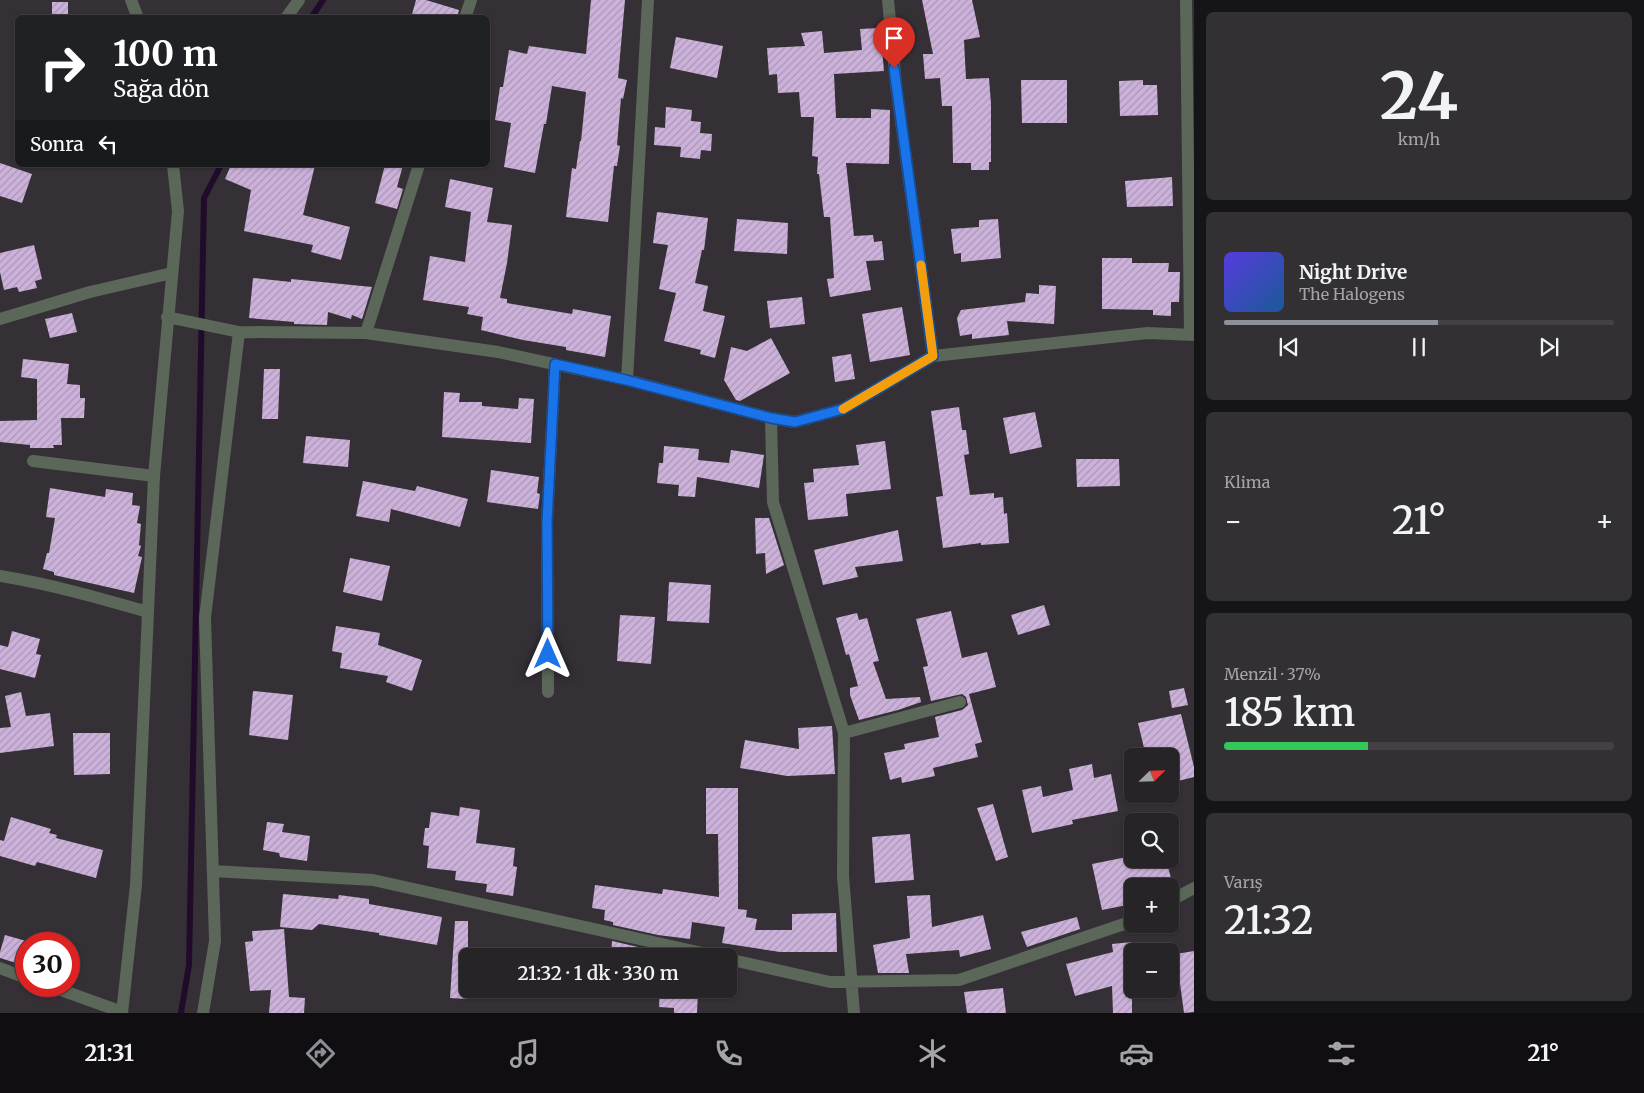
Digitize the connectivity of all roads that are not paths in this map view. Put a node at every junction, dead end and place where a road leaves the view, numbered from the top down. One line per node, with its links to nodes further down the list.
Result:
1 (131, 0): 7 (street)
2 (300, 0): 8 (street)
3 (471, 0): 9 (street)
4 (648, 0): 20 (street)
5 (888, 0): 18 (street)
6 (1186, 0): 17 (street)
7 (137, 15)
8 (288, 15)
9 (467, 15)
10 (173, 167): 12 (street)
11 (418, 167): 16 (street)
12 (172, 274): 13 (street); 14 (street)
13 (172, 318): 15 (street); 23 (street)
14 (0, 319)
15 (239, 332): 16 (street); 29 (street)
16 (366, 333): 19 (street)
17 (1192, 334): 18 (street)
18 (933, 356): 21 (street)
19 (555, 364): 20 (street); 26 (street)
20 (626, 380): 21 (street)
21 (771, 418): 28 (street)
22 (33, 462): 23 (street)
23 (154, 476): 25 (street)
24 (0, 576): 25 (street)
25 (148, 612): 39 (street)
26 (548, 692)
27 (960, 702): 28 (street)
28 (844, 733): 37 (street)
29 (212, 871): 33 (street); 40 (street)
30 (1194, 888): 31 (street)
31 (1179, 896)
32 (1124, 924): 37 (street)
33 (680, 948)
34 (737, 961): 37 (street)
35 (0, 968): 36 (street)
36 (15, 974)
37 (851, 981): 41 (street)
38 (79, 997): 39 (street)
39 (122, 1013)
40 (203, 1013)
41 (854, 1013)

